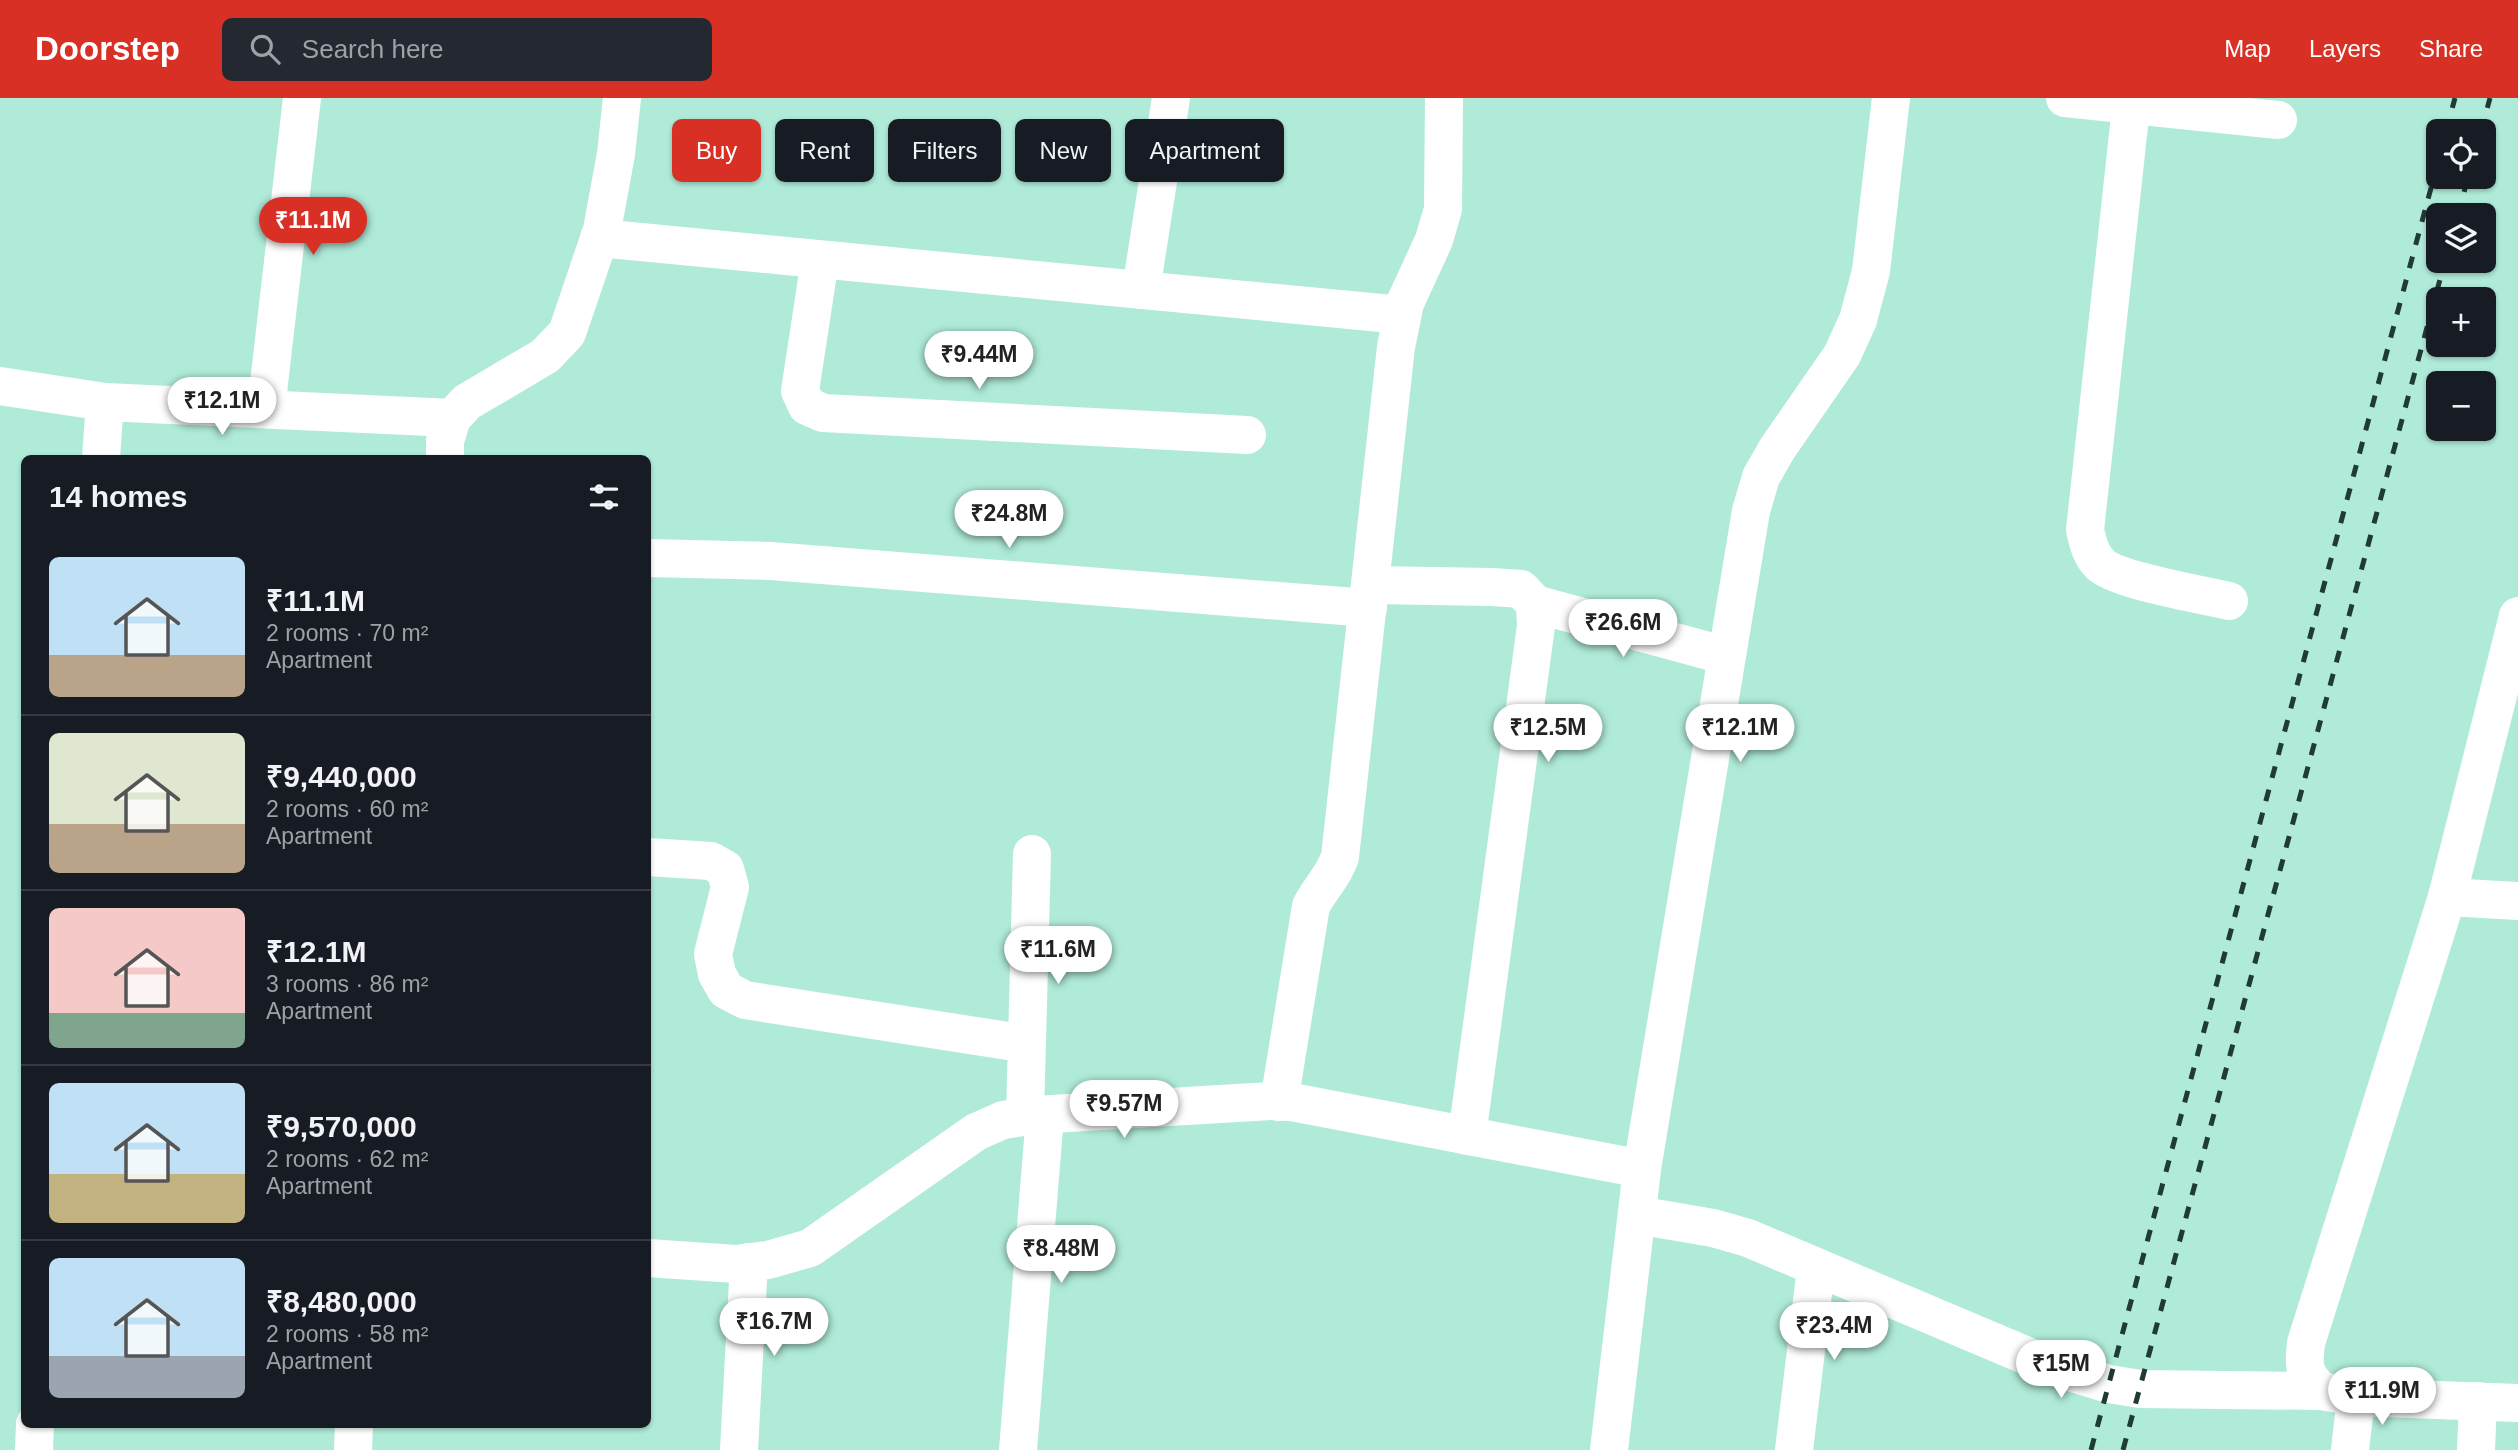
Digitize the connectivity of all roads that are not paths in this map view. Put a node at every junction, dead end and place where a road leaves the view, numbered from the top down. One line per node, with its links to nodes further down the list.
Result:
1 (302, 98): 15 (street)
2 (1171, 98): 11 (street)
3 (1444, 98): 12 (street)
4 (1891, 98): 25 (street)
5 (2065, 98): 7 (street)
6 (624, 102): 9 (street)
7 (2131, 102): 8 (street); 22 (street)
8 (2278, 120)
9 (599, 238): 10 (street); 16 (street)
10 (820, 260): 11 (street); 17 (street)
11 (1140, 290): 12 (street)
12 (1402, 315): 21 (street)
13 (0, 386): 14 (street)
14 (105, 402): 15 (street); 18 (street)
15 (266, 409): 16 (street)
16 (452, 418): 19 (street)
17 (1247, 435)
18 (101, 455)
19 (445, 455)
20 (651, 558): 21 (street)
21 (1369, 596): 23 (street); 31 (street)
22 (2229, 601)
23 (1535, 604): 25 (street); 33 (street)
24 (2518, 616): 28 (street)
25 (1727, 656): 34 (street)
26 (1032, 854): 30 (street)
27 (651, 857): 30 (street)
28 (2447, 897): 29 (street); 39 (street)
29 (2518, 901)
30 (1027, 1044): 32 (street)
31 (1279, 1102): 32 (street); 33 (street)
32 (1035, 1116): 37 (street); 47 (street)
33 (1466, 1136): 34 (street)
34 (1642, 1169): 35 (street)
35 (1637, 1215): 38 (street); 48 (street)
36 (651, 1258): 37 (street)
37 (749, 1262): 46 (street)
38 (1816, 1268): 39 (street); 49 (street)
39 (2339, 1394): 40 (street); 50 (street)
40 (2478, 1401): 41 (street); 51 (street)
41 (2518, 1403)
42 (36, 1428): 44 (street)
43 (354, 1428): 45 (street)
44 (34, 1450)
45 (353, 1450)
46 (739, 1450)
47 (1018, 1450)
48 (1609, 1450)
49 (1794, 1450)
50 (2350, 1450)
51 (2476, 1450)

